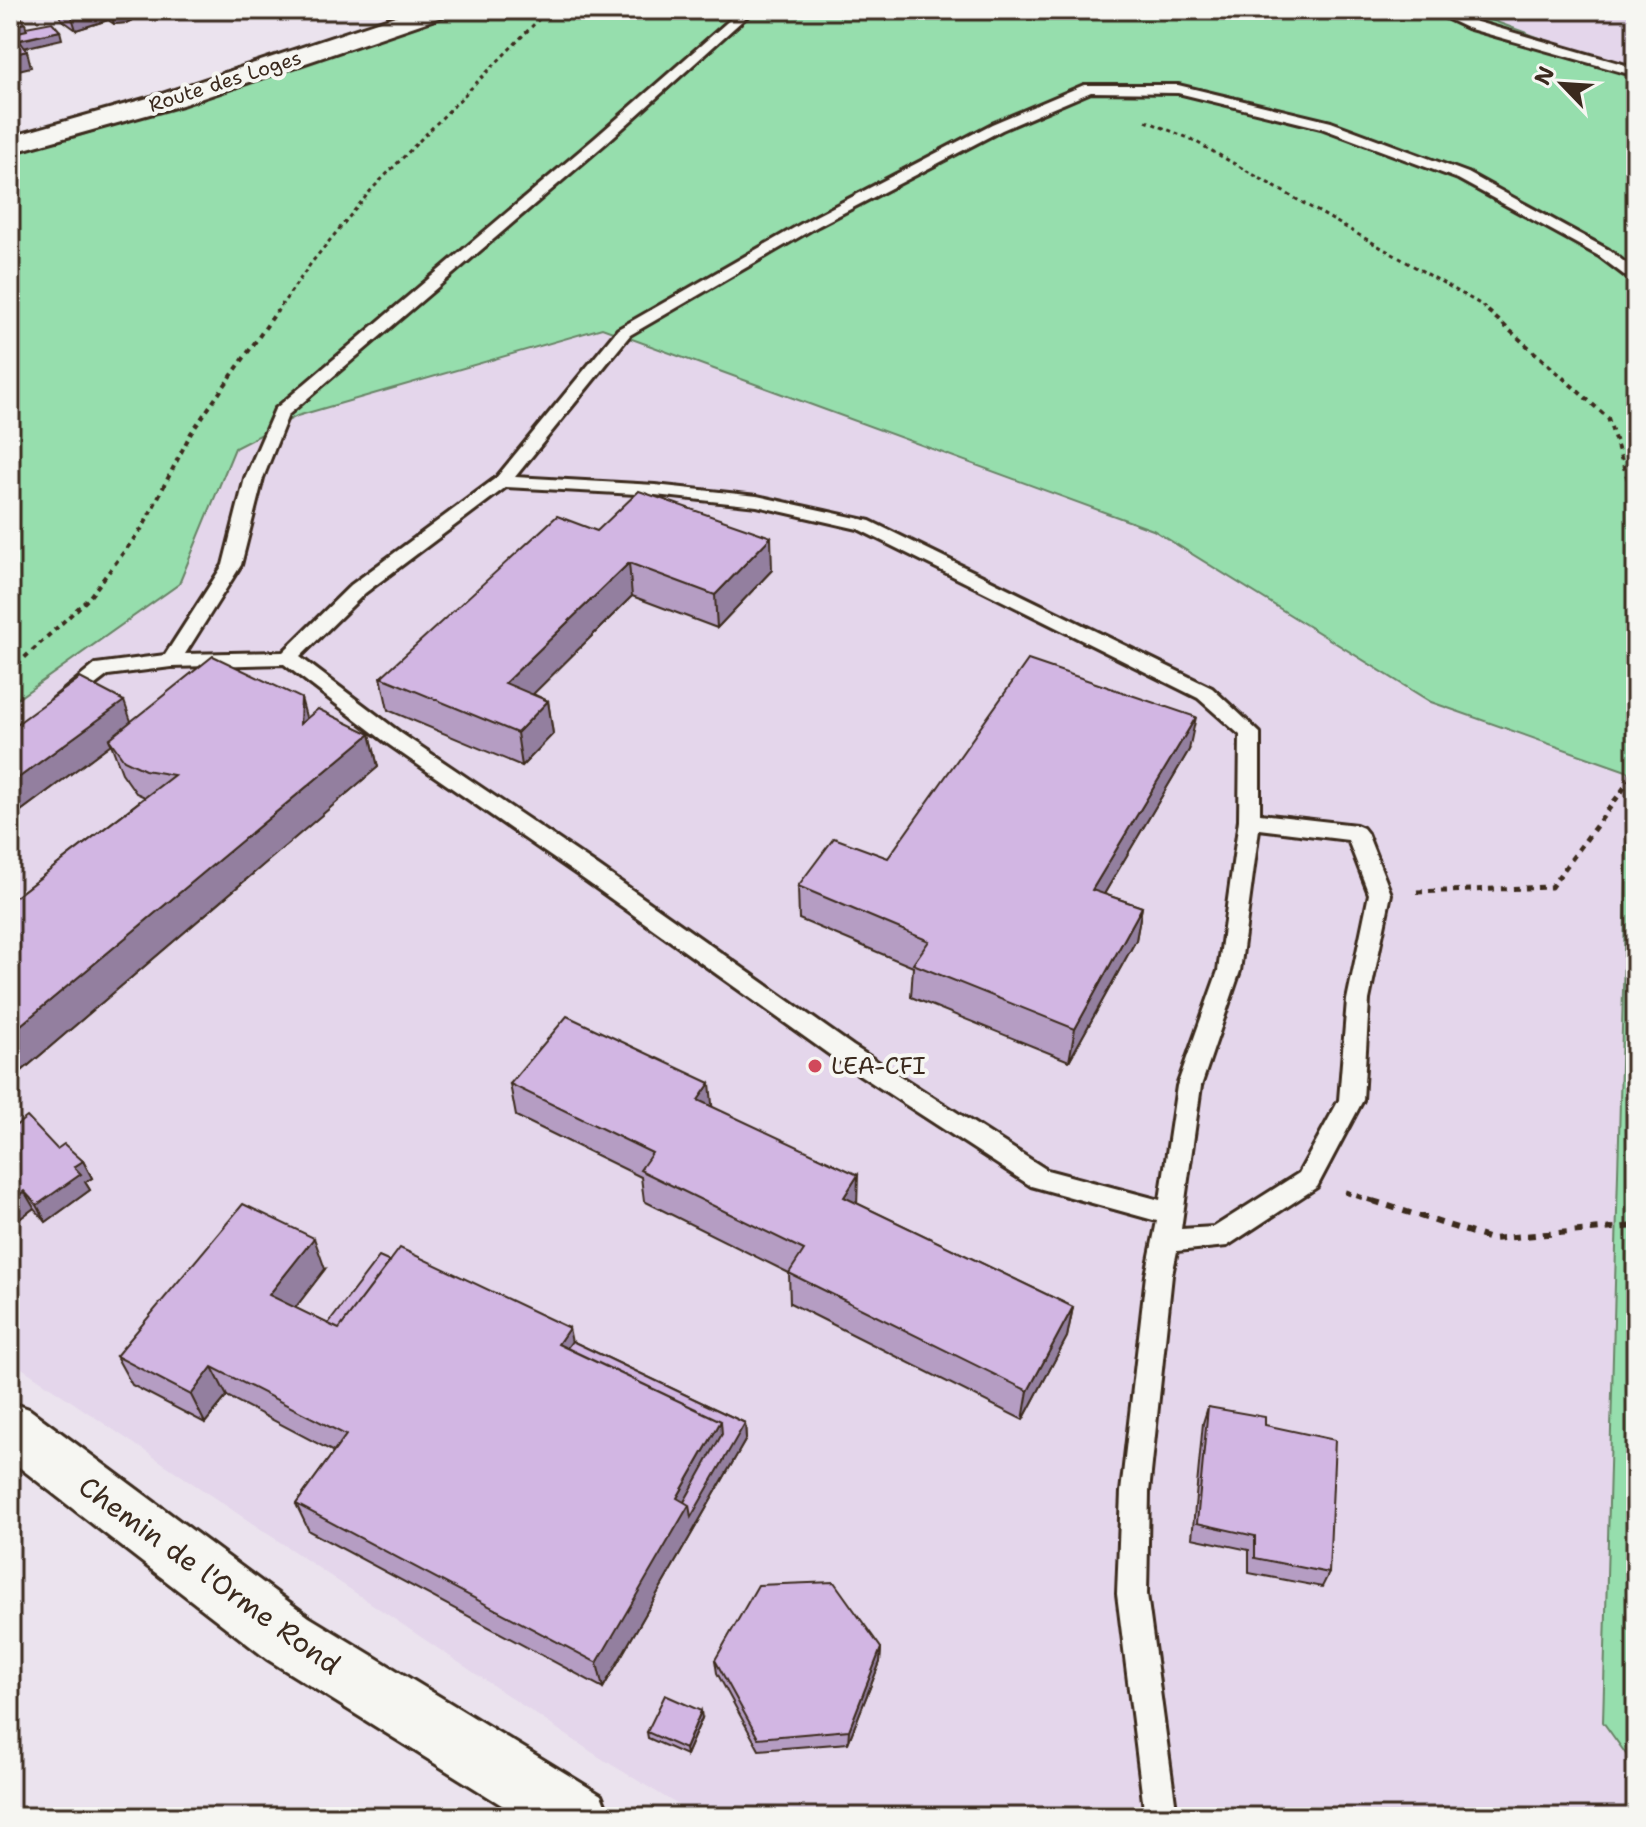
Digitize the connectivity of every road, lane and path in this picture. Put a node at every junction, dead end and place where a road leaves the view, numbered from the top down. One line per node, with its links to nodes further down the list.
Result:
1 (438, 10): 7 (street, Route des Loges)
2 (548, 10): 13 (path)
3 (748, 10): 12 (lane)
4 (1435, 10): 5 (lane)
5 (1636, 72)
6 (1089, 88): 8 (lane); 9 (lane); 10 (path)
7 (10, 145)
8 (1636, 279)
9 (502, 482): 11 (lane); 16 (lane)
10 (1636, 504)
11 (288, 658): 12 (lane); 19 (lane)
12 (171, 661): 14 (lane)
13 (10, 671)
14 (45, 713)
15 (1636, 772): 17 (path)
16 (1250, 820): 17 (lane); 19 (lane)
17 (1380, 894): 18 (lane)
18 (1308, 1180): 20 (path); 21 (lane)
19 (1171, 1214): 21 (lane)
20 (1636, 1226)
21 (1167, 1241): 24 (lane)
22 (10, 1427): 23 (street, Chemin de l'Orme Rond)
23 (579, 1817)
24 (1161, 1817)

